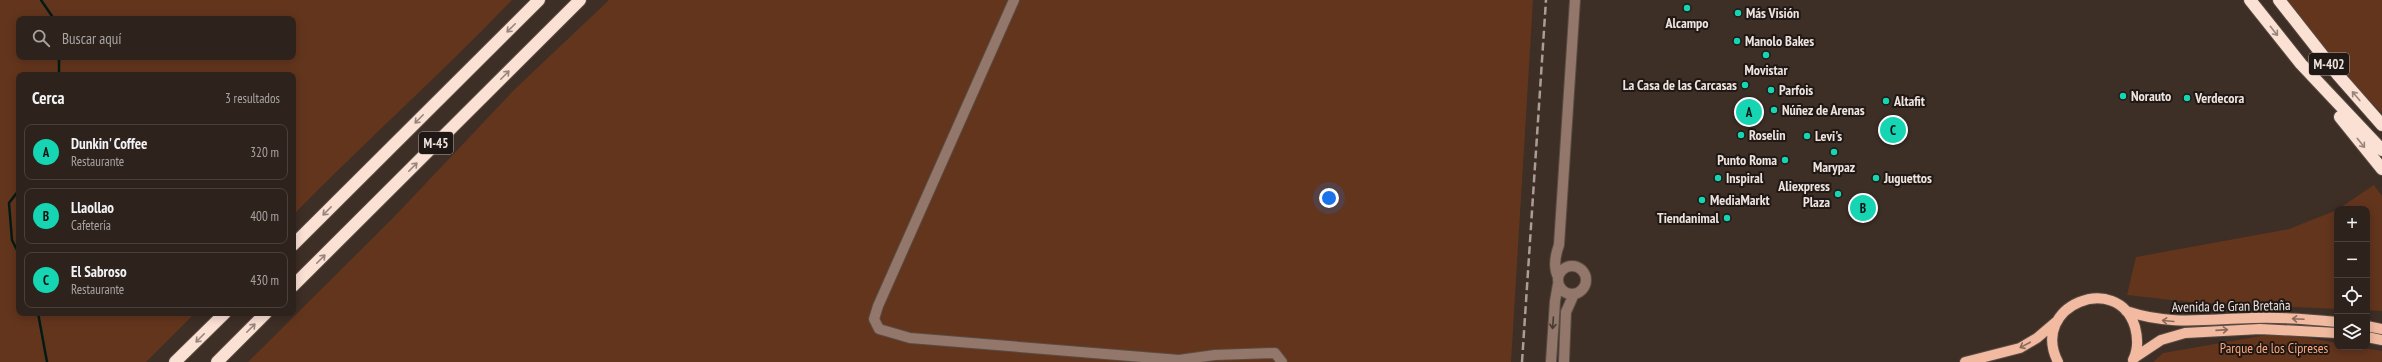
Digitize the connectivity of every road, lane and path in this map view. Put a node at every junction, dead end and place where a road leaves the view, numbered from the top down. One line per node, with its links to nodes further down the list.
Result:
1 (539, 0): 11 (highway, M-45, one-way to 11)
2 (580, 0): 15 (highway, M-45, one-way to 2)
3 (1014, 0): 30 (street)
4 (1575, 0): 12 (street)
5 (2250, 0): 7 (highway, M-402, one-way to 7)
6 (2279, 0): 8 (highway, M-402, one-way to 6)
7 (2313, 78): 9 (highway, M-402); 10 (highway, one-way to 10)
8 (2382, 125)
9 (2382, 150)
10 (2382, 168)
11 (296, 242)
12 (1559, 245): 13 (street); 14 (street)
13 (1572, 266): 14 (street); 16 (street)
14 (1558, 281): 16 (street); 31 (street, one-way to 31)
15 (296, 283)
16 (1574, 294): 32 (street)
17 (2126, 311): 20 (main road, Avenida de Gran Bretaña); 21 (main road, Avenida de Gran Bretaña, one-way to 17); 27 (main road)
18 (222, 316): 28 (highway, one-way to 28)
19 (263, 316): 29 (highway, one-way to 19)
20 (2056, 321): 33 (main road, one-way to 33); 34 (main road)
21 (2334, 322)
22 (2370, 327): 23 (main road)
23 (2382, 329)
24 (2334, 333): 27 (main road, Avenida de Gran Bretaña, one-way to 24)
25 (2370, 338): 26 (main road)
26 (2382, 340)
27 (2133, 360)
28 (175, 362)
29 (217, 362)
30 (1282, 362)
31 (1551, 362)
32 (1564, 362)
33 (1965, 362)
34 (2058, 362)

